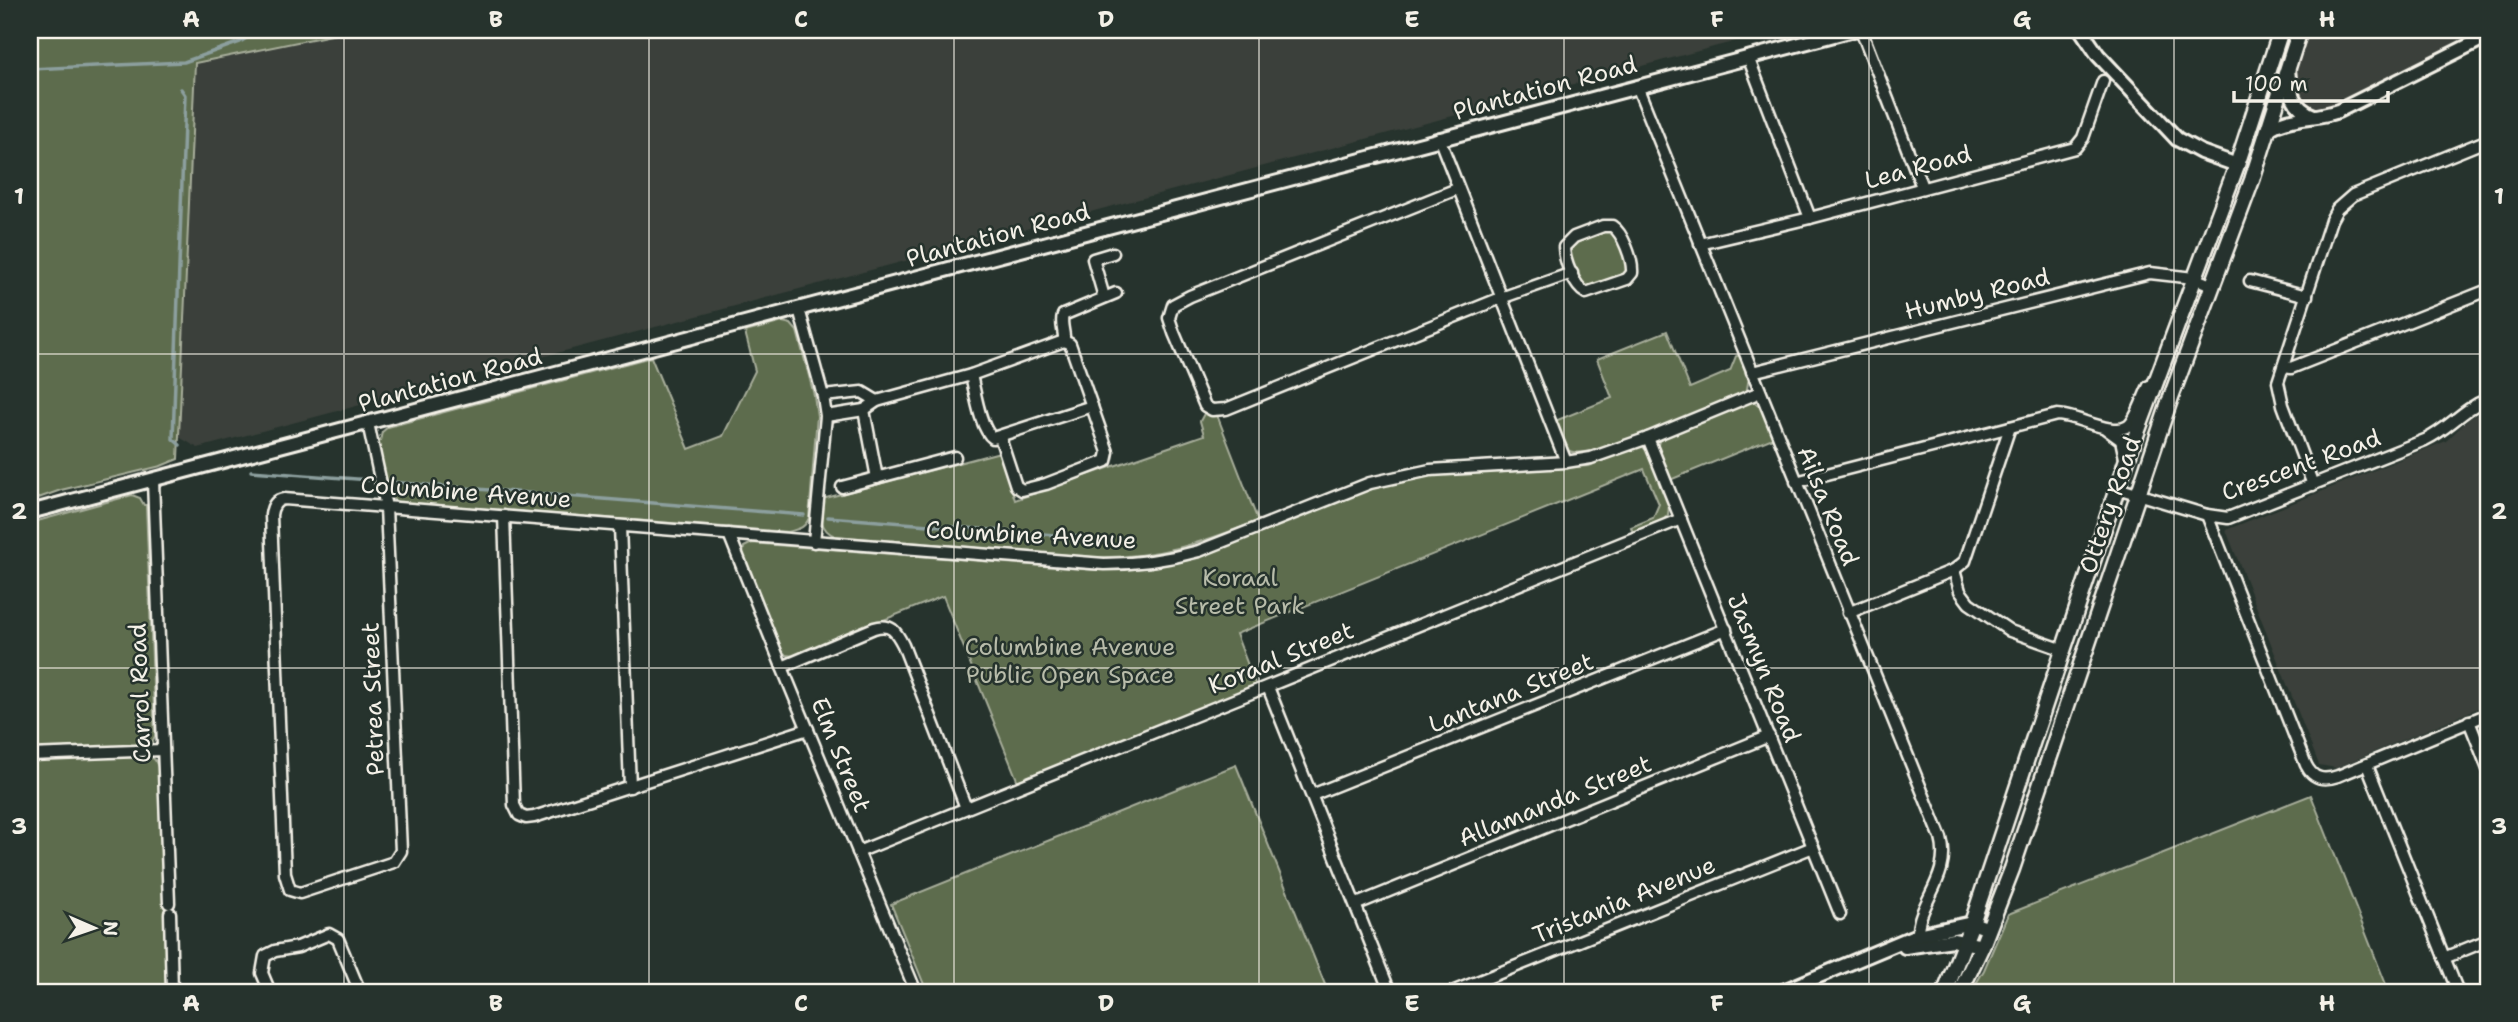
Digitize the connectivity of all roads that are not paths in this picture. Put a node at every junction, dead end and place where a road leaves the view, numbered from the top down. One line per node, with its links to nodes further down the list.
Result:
1 (1853, 30): 7 (street, Plantation Road)
2 (1861, 30): 16 (street)
3 (2081, 30): 15 (street)
4 (2281, 30): 15 (main road, Ottery Road)
5 (2300, 30): 8 (main road, Ottery Road)
6 (2488, 36): 11 (street)
7 (1748, 57): 10 (street, Plantation Road); 18 (street)
8 (2288, 68): 11 (street); 12 (main road, Ottery Road)
9 (2103, 81): 16 (street, Lea Road)
10 (1637, 86): 13 (street, Plantation Road); 19 (street, Ailsa Road)
11 (2317, 117): 12 (street)
12 (2268, 129): 24 (main road, Ottery Road)
13 (1438, 138): 17 (street); 30 (street, Plantation Road)
14 (2488, 140): 27 (street)
15 (2237, 165): 22 (main road, Ottery Road)
16 (1922, 187): 18 (street, Lea Road)
17 (1457, 189): 29 (street); 29 (street)
18 (1810, 218): 19 (street, Lea Road)
19 (1700, 244): 33 (street, Ailsa Road)
20 (1113, 253): 28 (street)
21 (1572, 273): 21 (street); 29 (street)
22 (2194, 278): 24 (street, Humby Road); 33 (street, Humby Road); 35 (main road, Ottery Road)
23 (2250, 281): 27 (street)
24 (2211, 285): 57 (main road, Ottery Road)
25 (2488, 290): 32 (street)
26 (1116, 293): 28 (street)
27 (2307, 296): 32 (street)
28 (1104, 297): 31 (street)
29 (1501, 298): 49 (street)
30 (799, 309): 37 (street); 43 (street, Plantation Road)
31 (1064, 341): 34 (street); 40 (street)
32 (2283, 367): 54 (street)
33 (1752, 372): 36 (street, Ailsa Road)
34 (971, 375): 39 (street); 46 (street)
35 (2157, 377): 45 (street); 50 (main road, Ottery Road)
36 (1760, 392): 47 (street, Columbine Avenue); 53 (street, Ailsa Road)
37 (823, 396): 39 (street); 42 (street)
38 (2488, 399): 54 (street, Crescent Road)
39 (877, 401): 41 (street)
40 (1092, 406): 46 (street); 46 (street)
41 (864, 410): 42 (street); 51 (street)
42 (826, 416): 65 (street)
43 (368, 423): 52 (street, Plantation Road); 58 (street, Petrea Street)
44 (2010, 426): 45 (street); 53 (street); 66 (street)
45 (2102, 427): 50 (street)
46 (1000, 437)
47 (1648, 438): 49 (street, Columbine Avenue); 62 (street, Jasmyn Road)
48 (955, 457): 51 (street)
49 (1566, 462): 65 (street, Columbine Avenue)
50 (2126, 462): 56 (main road, Ottery Road)
51 (877, 478): 55 (street)
52 (153, 481): 59 (street, Plantation Road); 76 (street, Carrol Road)
53 (1796, 482): 67 (street, Ailsa Road)
54 (2314, 485): 60 (street, Crescent Road)
55 (842, 487)
56 (2117, 488): 57 (street, Crescent Road); 69 (main road, Ottery Road)
57 (2138, 495): 60 (street, Crescent Road); 89 (main road, Ottery Road)
58 (386, 507): 61 (street, Columbine Avenue); 85 (street, Petrea Street); 85 (street, Columbine Avenue)
59 (30, 512)
60 (2207, 515): 78 (street)
61 (503, 516): 63 (street, Columbine Avenue); 80 (street)
62 (1681, 519): 68 (street, Jasmyn Road); 71 (street, Koraal Street)
63 (620, 526): 64 (street, Columbine Avenue); 80 (street)
64 (729, 534): 65 (street, Columbine Avenue); 70 (street, Elm Street)
65 (814, 542)
66 (1954, 570): 67 (street); 69 (street)
67 (1849, 613): 90 (street, Ailsa Road)
68 (1726, 629): 75 (street, Jasmyn Road); 81 (street, Lantana Street)
69 (2064, 650): 88 (main road, Ottery Road)
70 (782, 667): 74 (street, Elm Street); 82 (street)
71 (1268, 687): 81 (street); 82 (street, Koraal Street)
72 (2488, 714): 73 (street)
73 (2469, 721): 78 (street); 79 (street)
74 (808, 729): 80 (street); 84 (street, Elm Street)
75 (1769, 736): 83 (street, Jasmyn Road); 86 (street, Allamanda Street)
76 (163, 750): 77 (street); 95 (street, Carrol Road)
77 (30, 755)
78 (2367, 765): 94 (street)
79 (2488, 769)
80 (631, 787)
81 (1312, 795): 86 (street)
82 (966, 808): 84 (street, Koraal Street)
83 (1812, 847): 87 (street, Jasmyn Road); 100 (street, Tristania Avenue)
84 (858, 852): 98 (street, Elm Street)
85 (290, 890)
86 (1357, 904): 99 (street)
87 (1840, 914)
88 (1972, 923): 89 (street); 90 (street); 92 (main road, Ottery Road)
89 (1989, 929): 93 (main road, Ottery Road)
90 (1918, 939): 92 (street); 101 (street)
91 (2488, 940): 94 (street)
92 (1965, 941): 93 (street); 102 (main road, Ottery Road)
93 (1982, 946): 103 (main road, Ottery Road)
94 (2444, 958): 104 (street)
95 (172, 992)
96 (270, 992): 97 (street)
97 (360, 992)
98 (916, 992)
99 (1391, 992)
100 (1452, 992)
101 (1782, 992)
102 (1945, 992)
103 (1960, 992)
104 (2458, 992)

